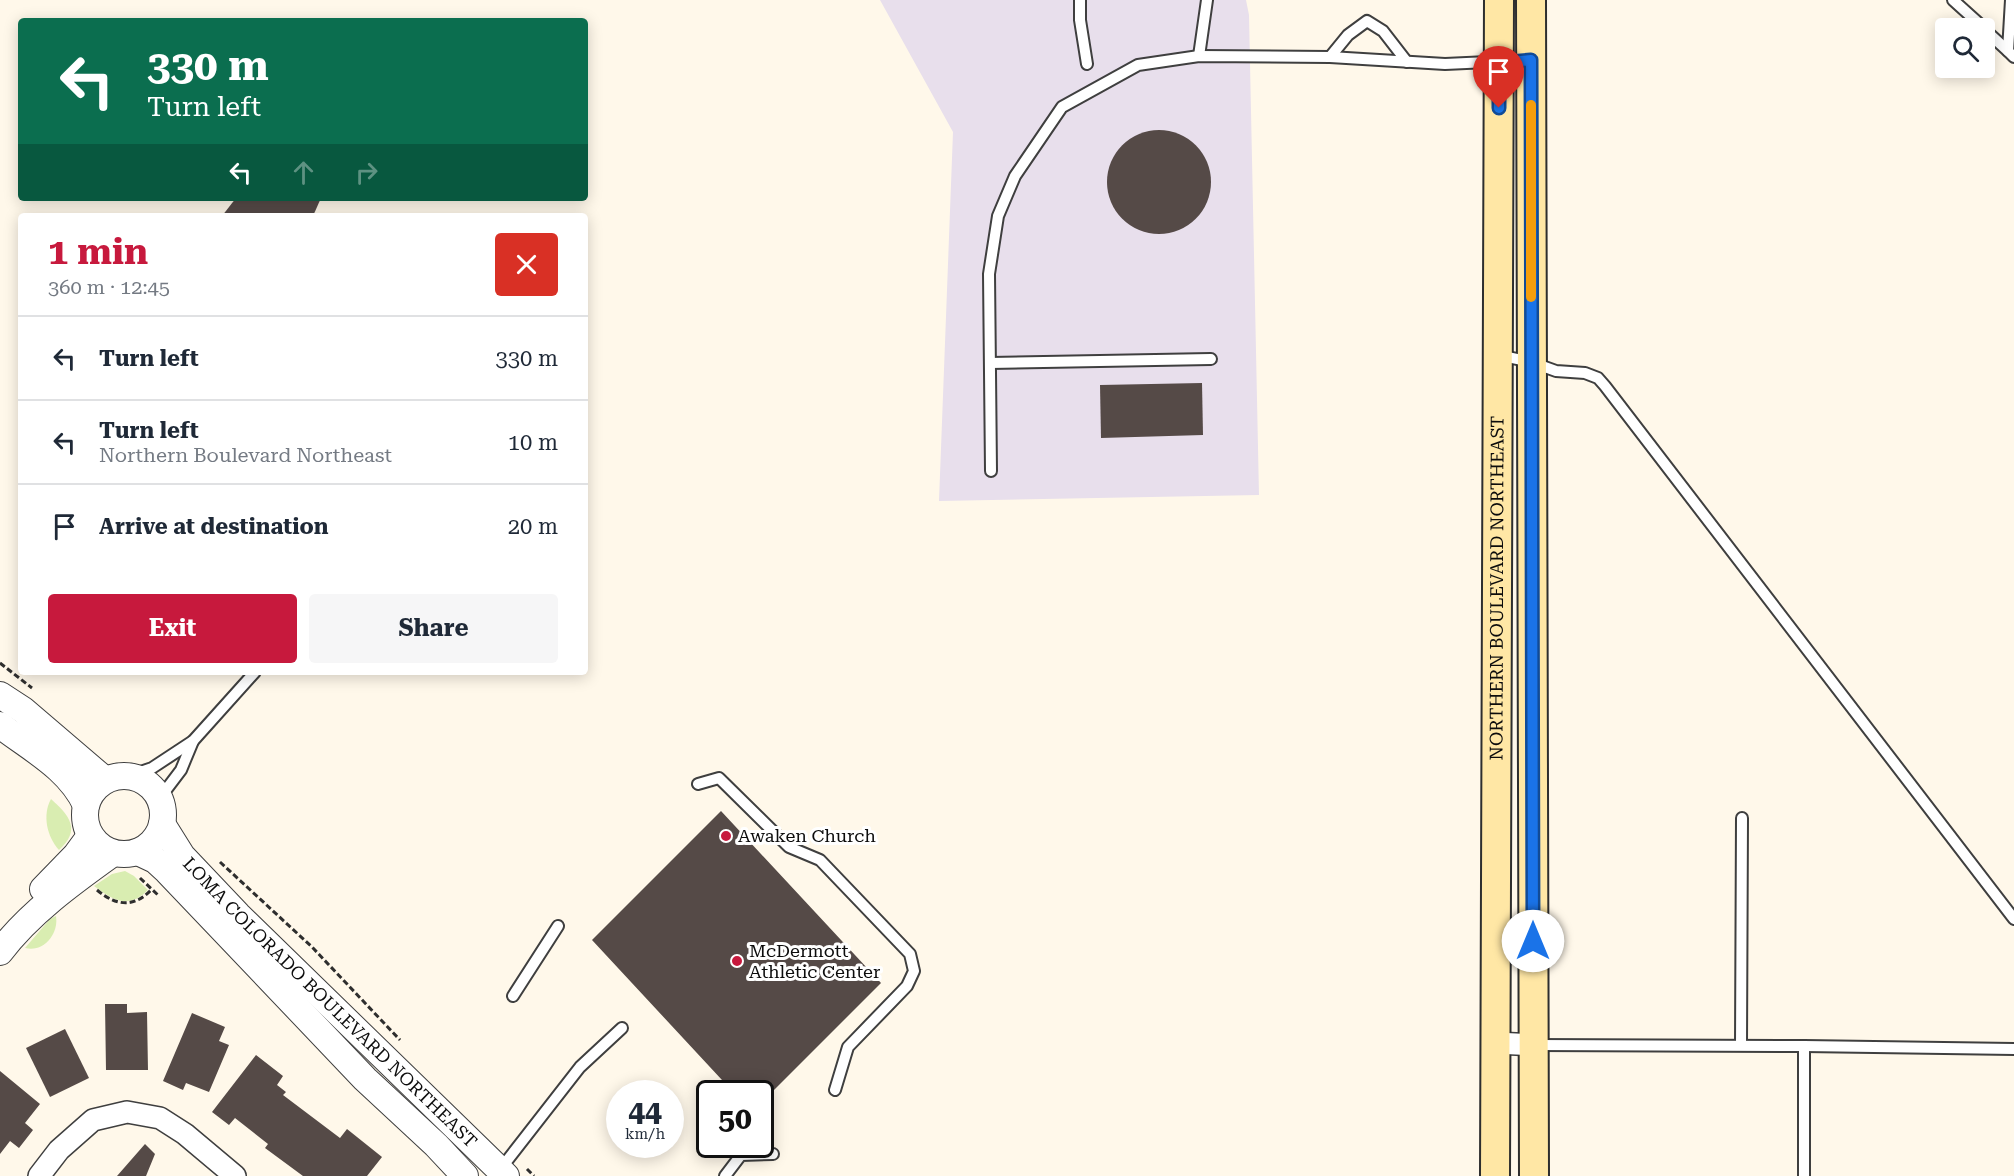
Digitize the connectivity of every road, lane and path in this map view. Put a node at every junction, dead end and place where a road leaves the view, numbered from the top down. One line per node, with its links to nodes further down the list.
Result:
1 (1080, 0): 15 (lane)
2 (1207, 0): 10 (lane)
3 (1499, 0): 14 (main road, NORTHERN BOULEVARD NORTHEAST)
4 (1531, 0): 12 (main road, NORTHERN BOULEVARD NORTHEAST)
5 (1953, 0): 7 (lane)
6 (2011, 0): 9 (lane)
7 (1972, 18)
8 (1995, 39): 9 (lane)
9 (2011, 54)
10 (1198, 56): 11 (lane); 19 (lane)
11 (1330, 57): 13 (lane); 13 (lane)
12 (1531, 60): 14 (lane); 18 (main road, NORTHERN BOULEVARD NORTHEAST)
13 (1407, 62): 14 (lane)
14 (1499, 63): 16 (main road, NORTHERN BOULEVARD NORTHEAST)
15 (1087, 64)
16 (1498, 355): 18 (lane); 43 (main road, NORTHERN BOULEVARD NORTHEAST)
17 (1211, 359): 19 (lane)
18 (1531, 362): 38 (lane); 44 (main road, NORTHERN BOULEVARD NORTHEAST)
19 (990, 363): 20 (lane)
20 (991, 471)
21 (0, 663): 23 (path)
22 (252, 675): 26 (lane)
23 (33, 689)
24 (0, 694): 27 (street, LOMA COLORADO BOULEVARD NORTHEAST)
25 (0, 725): 29 (street)
26 (194, 741): 27 (lane); 30 (lane)
27 (117, 778): 29 (street); 30 (street, LOMA COLORADO BOULEVARD NORTHEAST)
28 (698, 784): 49 (lane)
29 (86, 805): 32 (street)
30 (161, 811): 33 (street); 51 (street, LOMA COLORADO BOULEVARD NORTHEAST)
31 (1742, 818): 45 (lane)
32 (90, 836): 33 (street, LOMA COLORADO BOULEVARD NORTHEAST); 40 (street)
33 (129, 860): 36 (path); 40 (street); 54 (street, LOMA COLORADO BOULEVARD NORTHEAST)
34 (219, 861): 47 (path)
35 (91, 885): 36 (path)
36 (151, 890): 37 (path)
37 (164, 901)
38 (2014, 919)
39 (558, 926): 41 (lane)
40 (5, 945)
41 (513, 996)
42 (622, 1028): 51 (lane)
43 (1496, 1043): 44 (street); 57 (main road, NORTHERN BOULEVARD NORTHEAST)
44 (1534, 1045): 45 (lane); 58 (main road, NORTHERN BOULEVARD NORTHEAST)
45 (1741, 1045): 46 (lane)
46 (1804, 1046): 48 (lane); 59 (lane)
47 (407, 1047)
48 (2014, 1048)
49 (835, 1090)
50 (739, 1158): 56 (lane)
51 (503, 1169): 55 (path)
52 (39, 1176): 53 (street)
53 (235, 1176)
54 (465, 1176)
55 (534, 1176)
56 (725, 1176)
57 (1495, 1176)
58 (1534, 1176)
59 (1804, 1176)

